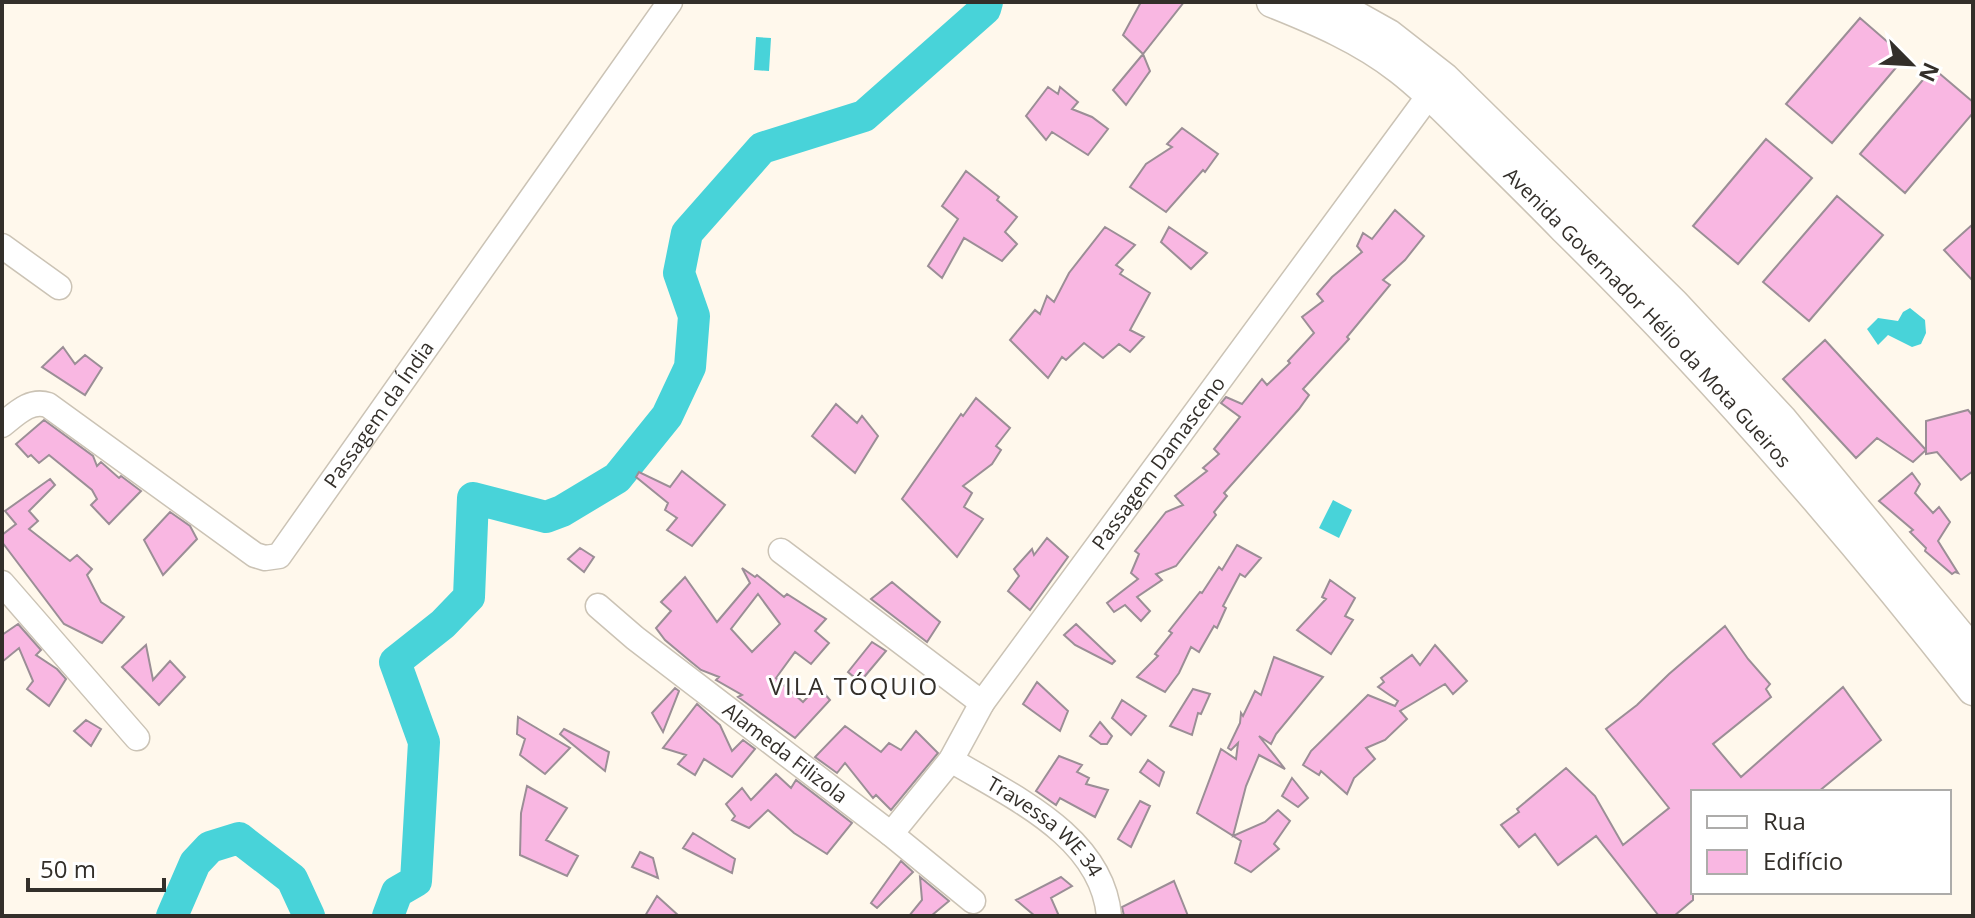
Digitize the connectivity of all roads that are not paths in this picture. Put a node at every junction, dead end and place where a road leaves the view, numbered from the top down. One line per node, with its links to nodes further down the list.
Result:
1 (670, 2): 7 (street, Passagem da Índia)
2 (1272, 2): 4 (main road, Avenida Governador Hélio da Mota Gueiros)
3 (1330, 2): 11 (main road, Avenida Governador Hélio da Mota Gueiros)
4 (1430, 94): 12 (main road, Avenida Governador Hélio da Mota Gueiros); 13 (street, Passagem Damasceno)
5 (2, 246): 6 (street)
6 (59, 287)
7 (2, 425)
8 (781, 551): 13 (street)
9 (2, 583): 14 (street)
10 (598, 606): 16 (street, Alameda Filizola)
11 (1973, 652)
12 (1973, 690)
13 (982, 703): 15 (street, Passagem Damasceno)
14 (137, 738)
15 (951, 760): 16 (street, Passagem Damasceno); 18 (street, Travessa WE 34)
16 (891, 834): 17 (street, Alameda Filizola)
17 (973, 901)
18 (1109, 916)

